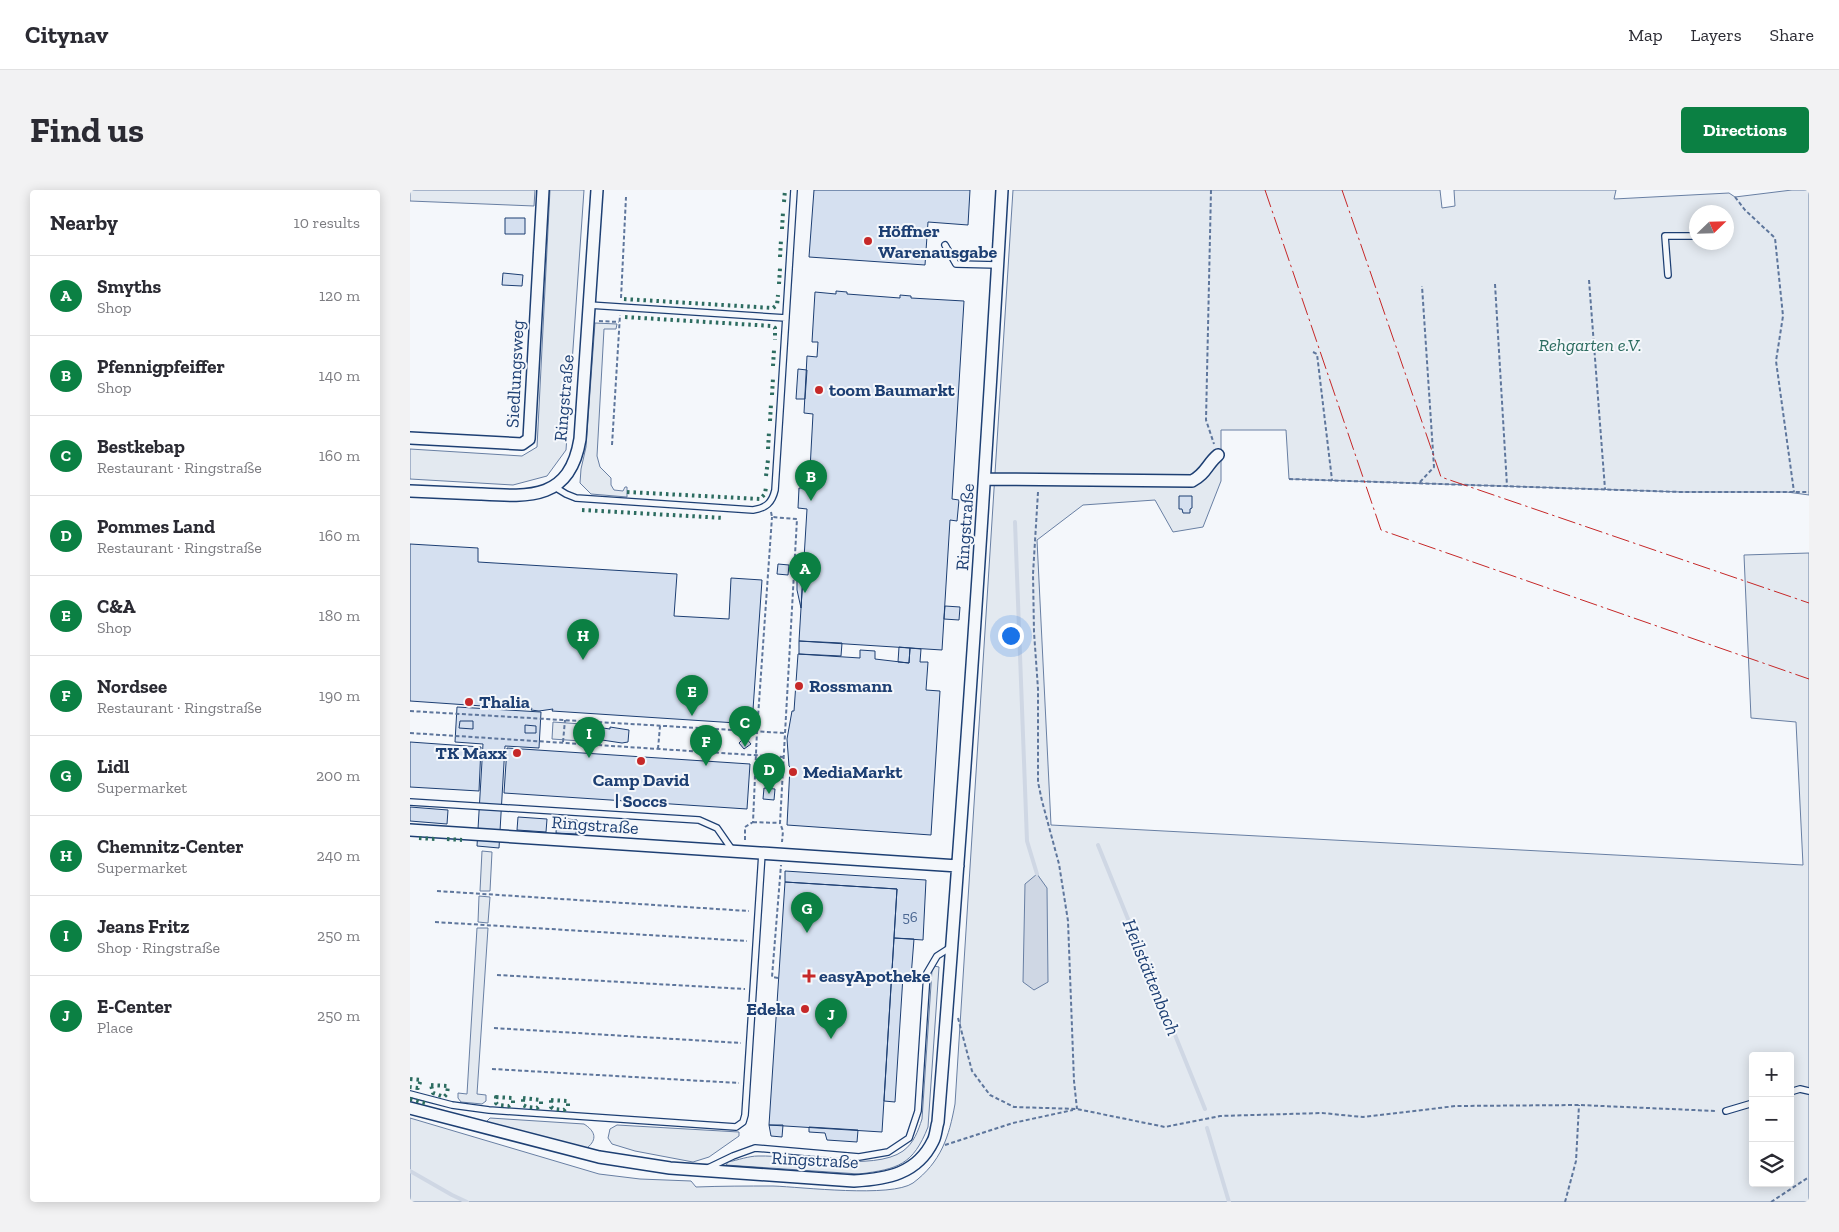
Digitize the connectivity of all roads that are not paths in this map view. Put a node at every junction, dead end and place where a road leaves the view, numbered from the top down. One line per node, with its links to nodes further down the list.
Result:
1 (544, 190): 11 (street, Siedlungsweg)
2 (596, 190): 9 (street, Ringstraße)
3 (794, 190): 10 (lane)
4 (1002, 190): 7 (street, Ringstraße)
5 (1689, 236): 8 (lane)
6 (945, 245): 7 (lane)
7 (998, 264): 13 (street, Ringstraße)
8 (1668, 275)
9 (589, 305): 10 (lane); 14 (street, Ringstraße)
10 (786, 318): 14 (lane)
11 (410, 438)
12 (1218, 455): 13 (street)
13 (986, 479): 20 (street, Ringstraße)
14 (553, 486): 15 (street, Ringstraße)
15 (410, 491)
16 (410, 802): 18 (lane)
17 (410, 830): 18 (street, Ringstraße)
18 (739, 852): 19 (street, Ringstraße)
19 (762, 853): 20 (street, Ringstraße); 25 (lane)
20 (958, 866): 21 (street, Ringstraße)
21 (952, 946): 30 (lane); 30 (street, Ringstraße)
22 (1794, 1090): 23 (lane)
23 (1809, 1091)
24 (410, 1094): 25 (lane)
25 (446, 1103): 29 (lane)
26 (1749, 1104): 28 (lane)
27 (410, 1108): 29 (street, Ringstraße)
28 (1726, 1111)
29 (443, 1118): 30 (street, Ringstraße)
30 (703, 1171)

